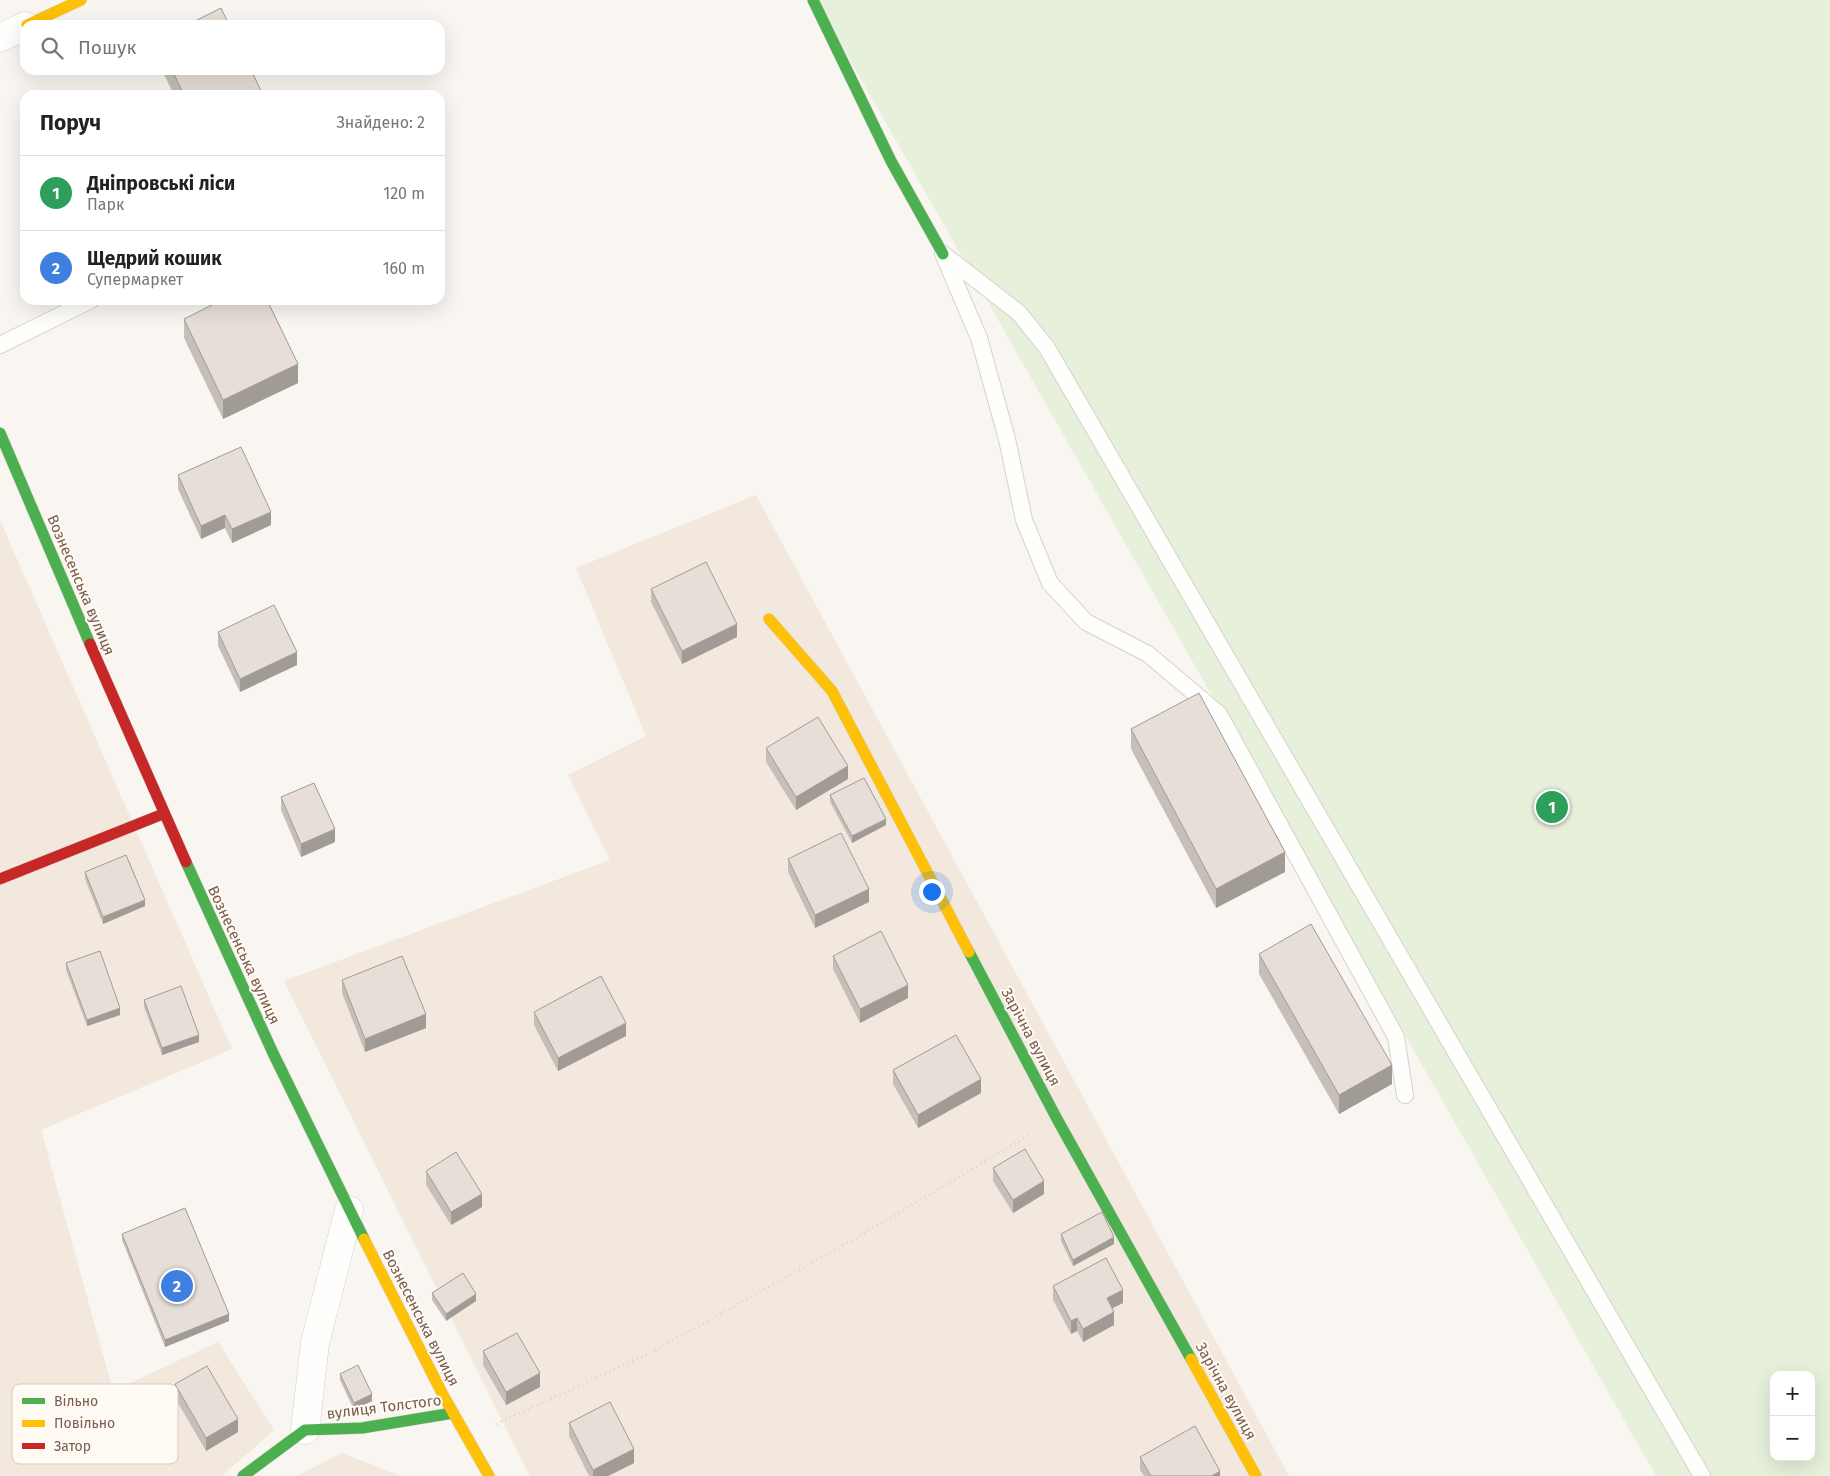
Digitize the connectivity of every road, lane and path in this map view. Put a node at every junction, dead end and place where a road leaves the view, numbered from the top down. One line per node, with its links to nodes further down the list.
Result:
1 (81, 0): 3 (street)
2 (813, 0): 6 (street)
3 (39, 20)
4 (20, 29): 5 (street)
5 (0, 38)
6 (943, 254): 13 (lane); 22 (lane)
7 (81, 305): 8 (lane)
8 (0, 345)
9 (0, 433): 11 (street, Вознесенська вулиця)
10 (769, 619): 14 (street, Зарічна вулиця)
11 (163, 814): 12 (street); 15 (street, Вознесенська вулиця)
12 (0, 879)
13 (1405, 1095)
14 (1057, 1119): 18 (path); 21 (street, Зарічна вулиця)
15 (349, 1210): 16 (street, Вознесенська вулиця); 17 (street)
16 (453, 1414): 17 (street, вулиця Толстого); 18 (street, Вознесенська вулиця)
17 (305, 1430): 19 (street)
18 (466, 1438): 20 (street, Вознесенська вулиця)
19 (243, 1476)
20 (489, 1476)
21 (1256, 1476)
22 (1702, 1476)

